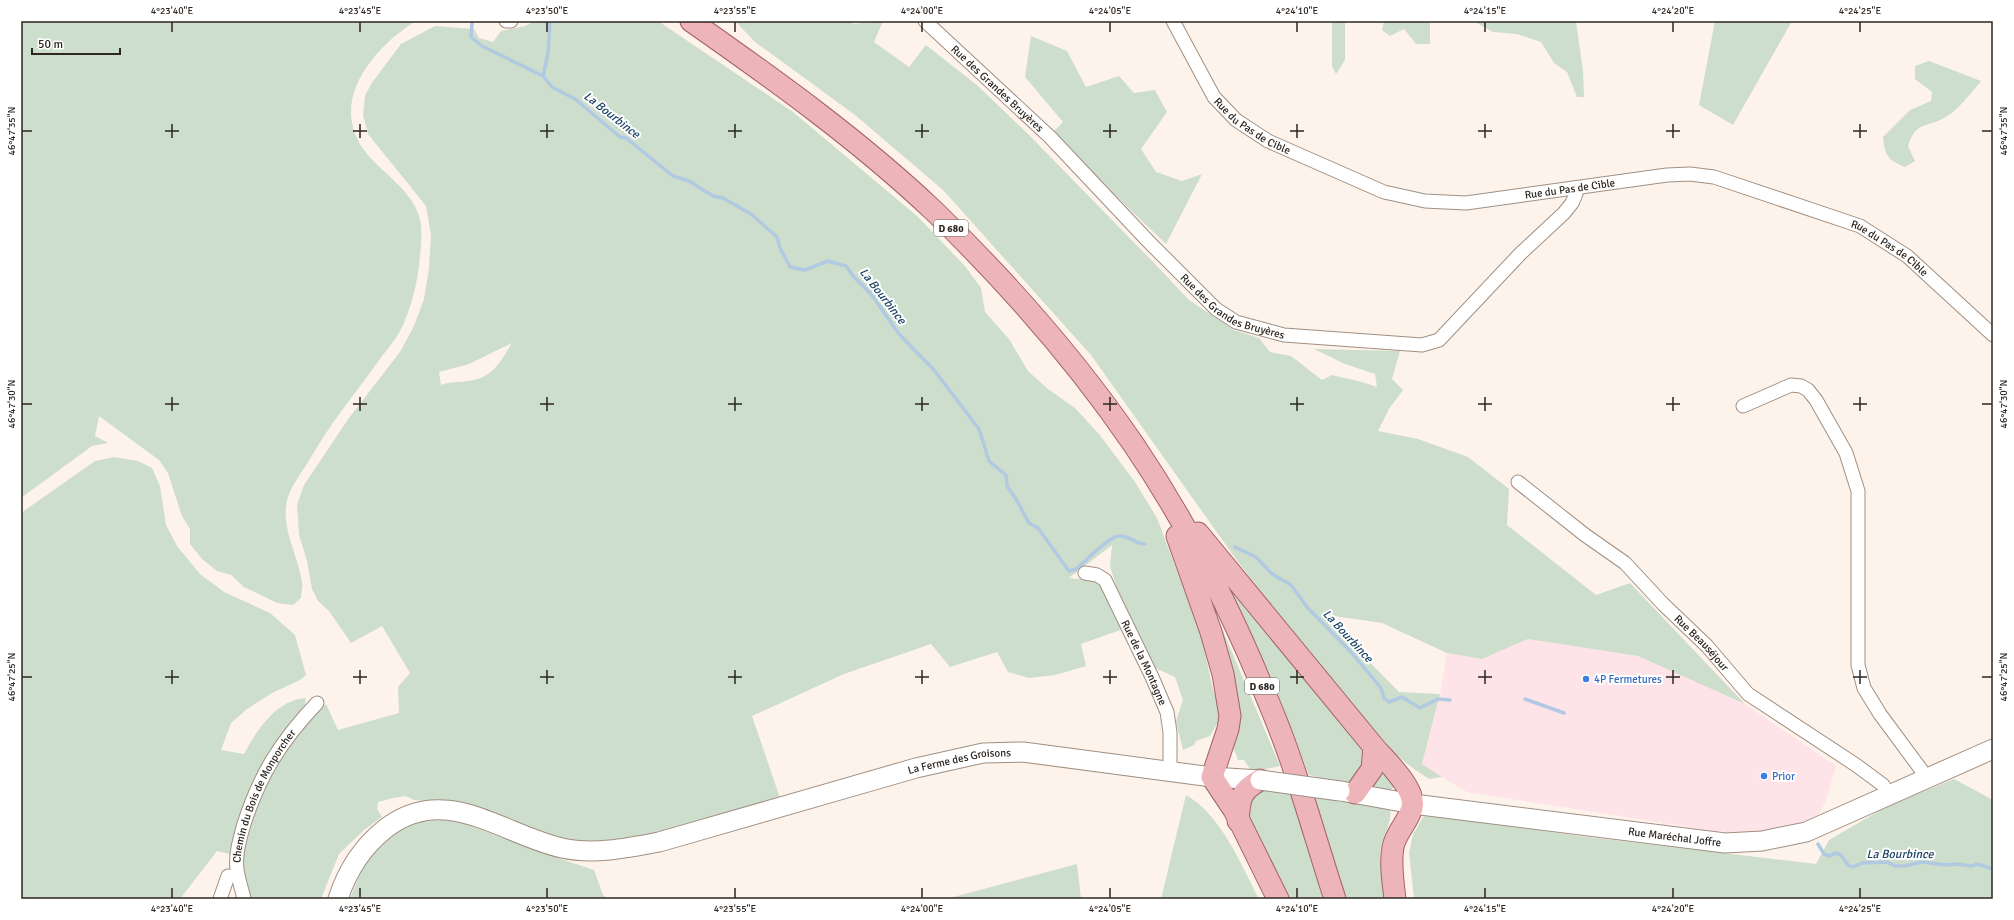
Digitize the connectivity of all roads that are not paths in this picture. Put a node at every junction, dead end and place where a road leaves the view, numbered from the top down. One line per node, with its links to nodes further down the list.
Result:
1 (506, 21): 2 (street)
2 (511, 21)
3 (691, 21): 10 (main road, D 680)
4 (925, 21): 6 (street, Rue des Grandes Bruyères)
5 (1173, 21): 6 (street, Rue du Pas de Cible)
6 (1576, 188): 7 (street, Rue du Pas de Cible)
7 (1993, 335)
8 (1743, 406): 17 (street)
9 (1518, 482): 20 (street, Rue Beauséjour)
10 (1160, 486): 13 (main road); 16 (main road); 28 (main road, D 680)
11 (1085, 573): 15 (street, Rue de la Montagne)
12 (317, 703): 25 (street, Chemin du Bois de Monporcher)
13 (1374, 747): 19 (main road); 21 (main road)
14 (1993, 749): 17 (main road, Rue Maréchal Joffre)
15 (1170, 771): 16 (main road, La Ferme des Groisons); 26 (main road, La Ferme des Groisons)
16 (1212, 777): 18 (main road, La Ferme des Groisons); 22 (main road)
17 (1928, 779): 20 (main road, Rue Maréchal Joffre)
18 (1260, 780): 19 (main road, Rue Maréchal Joffre, bridge); 22 (main road)
19 (1348, 792): 21 (main road, Rue Maréchal Joffre)
20 (1890, 796): 21 (main road, Rue Maréchal Joffre)
21 (1413, 804): 29 (main road)
22 (1238, 821): 27 (main road)
23 (228, 876): 24 (street)
24 (220, 899)
25 (244, 899)
26 (338, 899)
27 (1278, 899)
28 (1335, 899)
29 (1395, 899)

